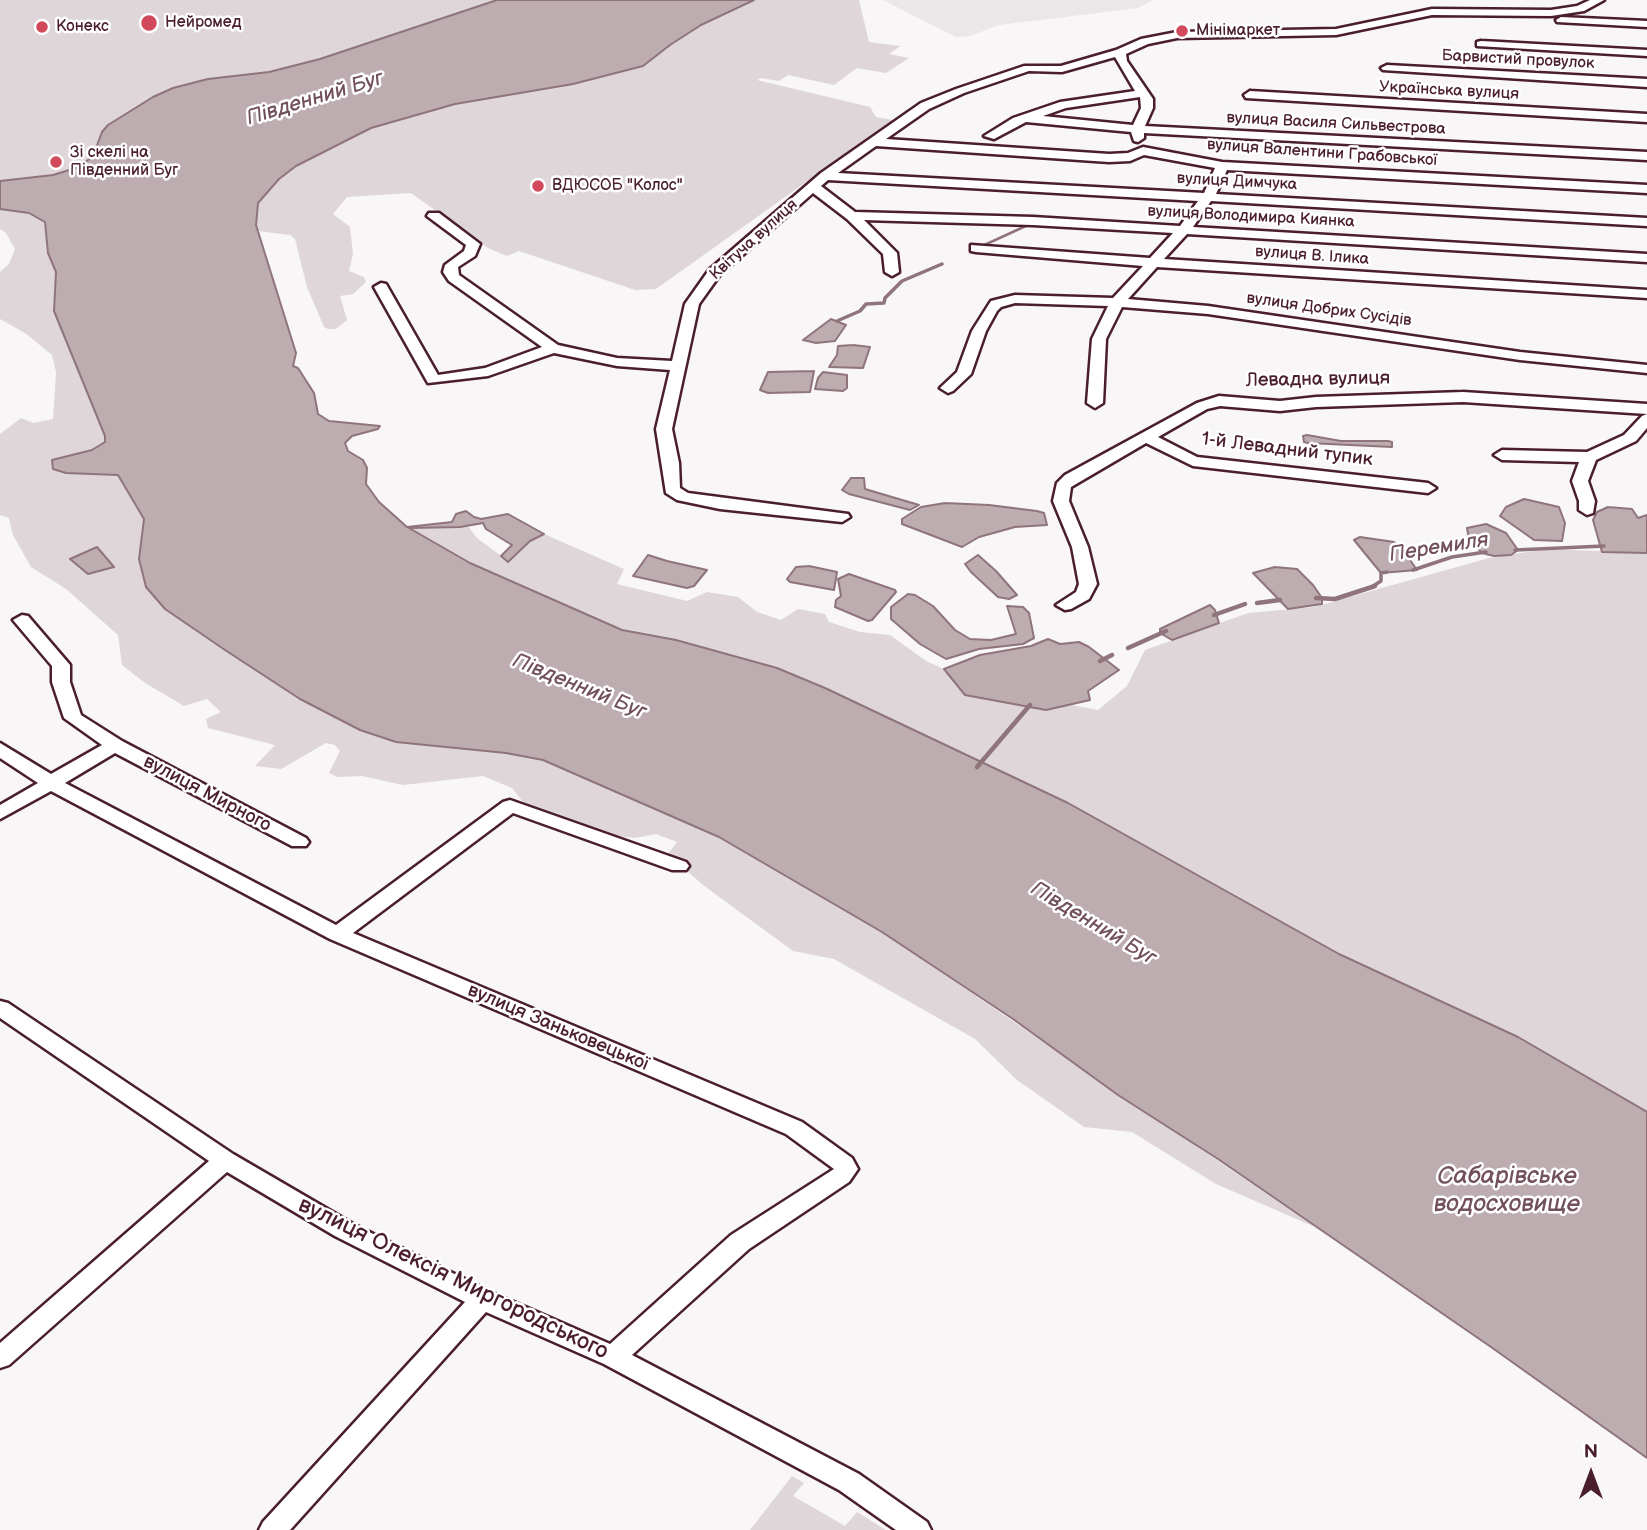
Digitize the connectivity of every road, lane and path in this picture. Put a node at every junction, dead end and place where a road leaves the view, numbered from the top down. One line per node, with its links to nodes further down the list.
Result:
1 (1429, 0): 4 (street)
2 (1599, 0): 3 (street)
3 (1580, 9): 4 (street); 5 (street)
4 (1437, 12): 5 (street); 8 (street)
5 (1555, 19): 6 (street)
6 (1647, 24)
7 (1481, 44): 9 (street)
8 (1120, 52): 10 (street); 13 (street)
9 (1647, 53)
10 (1028, 68): 19 (street, Квітуча вулиця)
11 (1387, 68): 12 (street, Барвистий провулок)
12 (1647, 83)
13 (1144, 93): 15 (street); 17 (street)
14 (1250, 95): 16 (street, Українська вулиця)
15 (1024, 118): 17 (street, вулиця Василя Сильвестрова); 18 (street)
16 (1647, 118)
17 (1137, 129): 20 (street); 21 (street, вулиця Василя Сильвестрова)
18 (990, 136)
19 (872, 142): 20 (street, вулиця Валентини Грабовської); 23 (street, Квітуча вулиця)
20 (1143, 151): 22 (street, вулиця Валентини Грабовської)
21 (1647, 156)
22 (1222, 166): 24 (street, вулиця Валентини Грабовської); 25 (street)
23 (819, 181): 25 (street, вулиця Димчука); 27 (street); 38 (street, Квітуча вулиця)
24 (1647, 189)
25 (1207, 197): 28 (street, вулиця Димчука); 29 (street)
26 (434, 216): 37 (street)
27 (852, 216): 29 (street, вулиця Володимира Киянка); 33 (street)
28 (1647, 222)
29 (1183, 231): 31 (street, вулиця Володимира Киянка); 32 (street)
30 (976, 248): 32 (street, вулиця В. Ілика)
31 (1647, 258)
32 (1155, 263): 35 (street, вулиця В. Ілика); 36 (street)
33 (891, 272)
34 (381, 287): 37 (street)
35 (1647, 295)
36 (1116, 302): 39 (street, вулиця Добрих Сусідів); 40 (street, вулиця Добрих Сусідів); 41 (street)
37 (553, 348): 38 (street)
38 (678, 366): 49 (street, Квітуча вулиця)
39 (1647, 369)
40 (948, 388)
41 (1095, 403)
42 (1647, 409): 44 (street, Левадна вулиця)
43 (1647, 419): 46 (street)
44 (1146, 437): 47 (street, 1-й Левадний тупик); 50 (street, Левадна вулиця)
45 (1502, 455): 46 (street)
46 (1589, 457): 48 (street)
47 (1428, 488)
48 (1587, 510)
49 (842, 517)
50 (1065, 605)
51 (22, 620): 52 (street, вулиця Мирного)
52 (116, 745): 54 (street); 56 (street, вулиця Мирного)
53 (0, 749): 54 (street, вулиця Заньковецької)
54 (53, 784): 55 (street); 58 (street, вулиця Заньковецької)
55 (0, 813)
56 (299, 842)
57 (678, 866): 58 (street)
58 (337, 933): 62 (street, вулиця Заньковецької)
59 (0, 1007): 60 (street, вулиця Олексія Миргородського)
60 (225, 1160): 61 (street, вулиця Олексія Миргородського); 63 (street)
61 (482, 1298): 62 (street, вулиця Олексія Миргородського); 64 (street)
62 (612, 1357): 65 (street, вулиця Олексія Миргородського)
63 (0, 1358)
64 (273, 1530)
65 (918, 1530)

